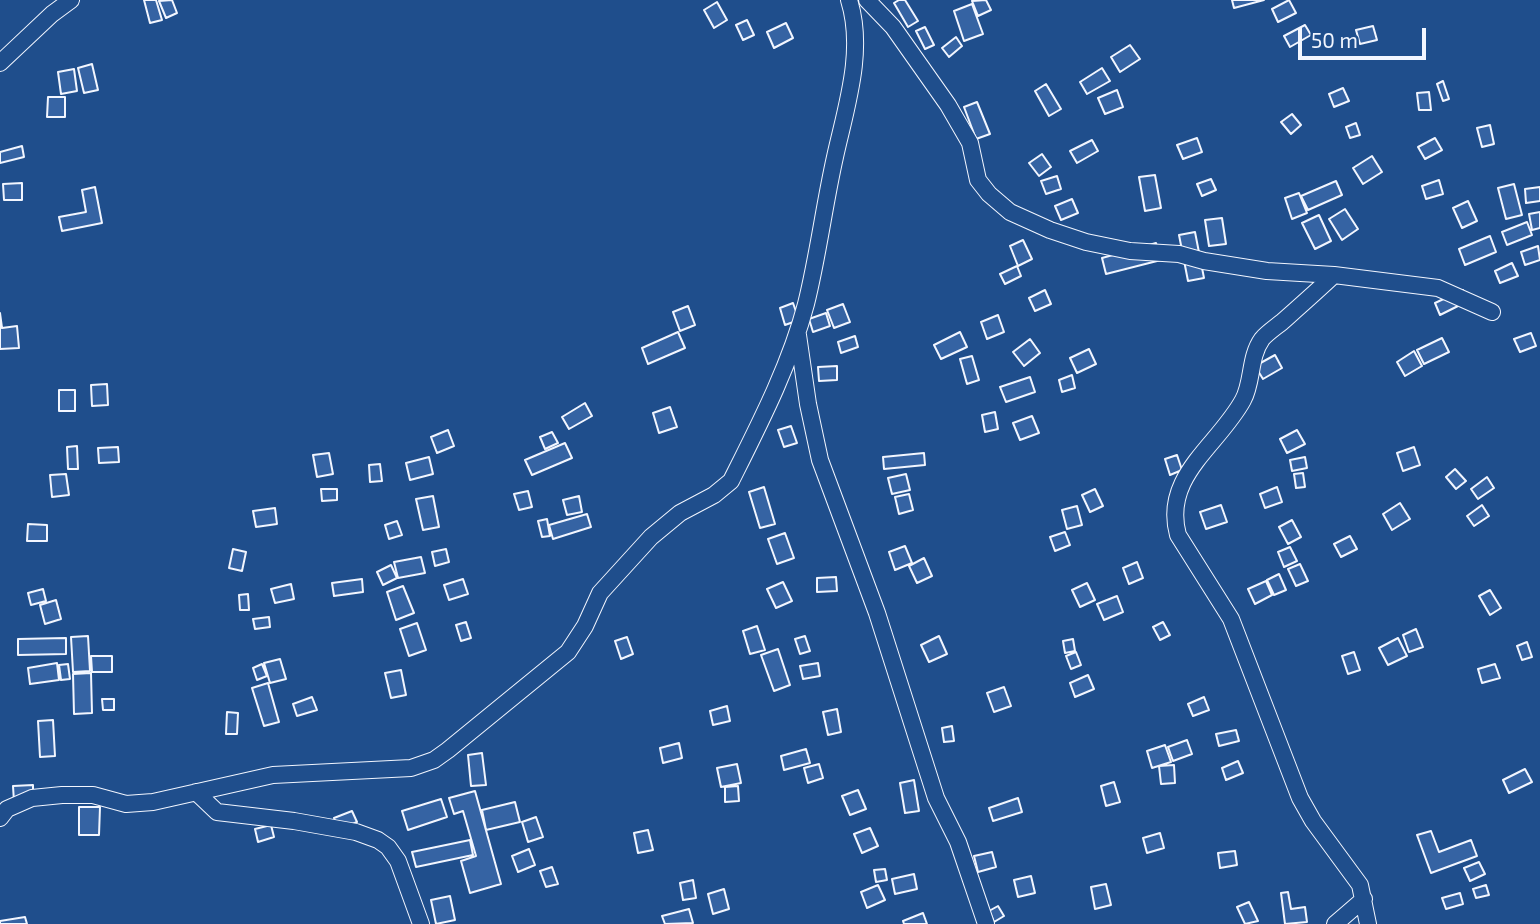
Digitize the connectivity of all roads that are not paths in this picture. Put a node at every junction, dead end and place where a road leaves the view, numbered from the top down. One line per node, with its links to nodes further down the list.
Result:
1 (71, 0): 4 (street)
2 (849, 0): 8 (street)
3 (867, 0): 6 (street)
4 (51, 7): 5 (street)
5 (0, 64)
6 (1334, 275): 7 (street); 11 (street)
7 (1492, 312)
8 (797, 330): 9 (street); 13 (street)
9 (196, 792): 10 (street); 12 (street)
10 (0, 818)
11 (1364, 898): 14 (street); 15 (street)
12 (421, 924)
13 (986, 924)
14 (1335, 924)
15 (1368, 924)

